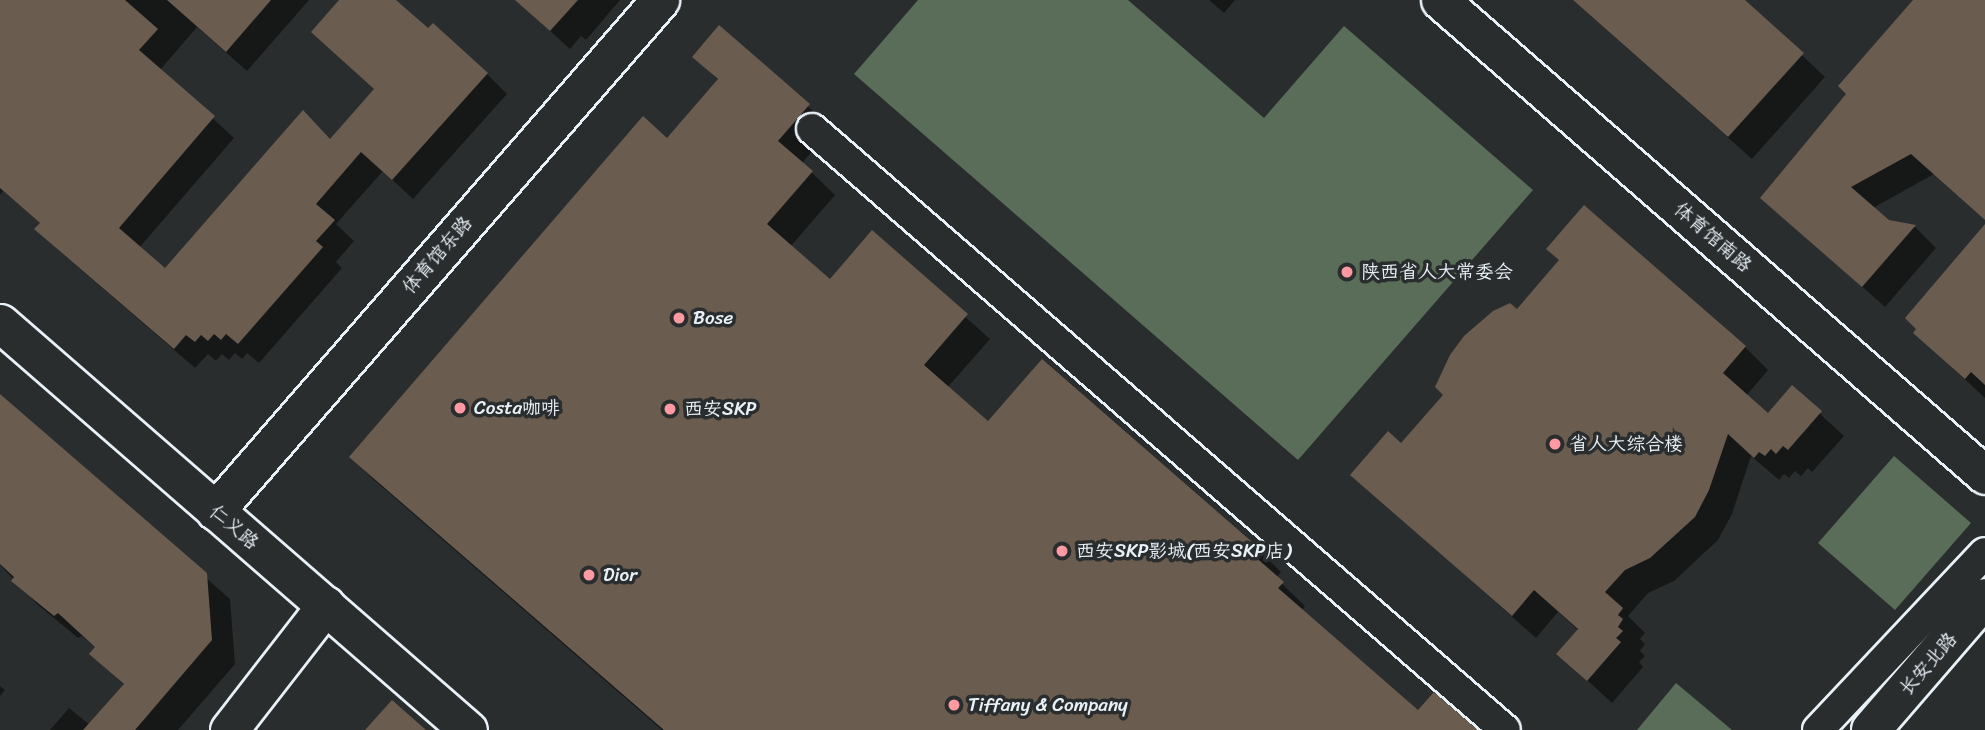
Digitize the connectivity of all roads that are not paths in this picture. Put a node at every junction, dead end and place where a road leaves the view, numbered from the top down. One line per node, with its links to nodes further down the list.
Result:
1 (660, 0): 6 (street, 体育馆东路)
2 (1440, 0): 5 (street, 体育馆南路)
3 (812, 129): 12 (street)
4 (0, 323): 6 (street, 仁义路)
5 (1985, 475)
6 (215, 511): 9 (street, 仁义路)
7 (1985, 553): 13 (street)
8 (1985, 598): 14 (main road, 长安北路)
9 (326, 605): 10 (street); 11 (street, 仁义路)
10 (229, 730)
11 (468, 730)
12 (1505, 730)
13 (1818, 730)
14 (1871, 730)

